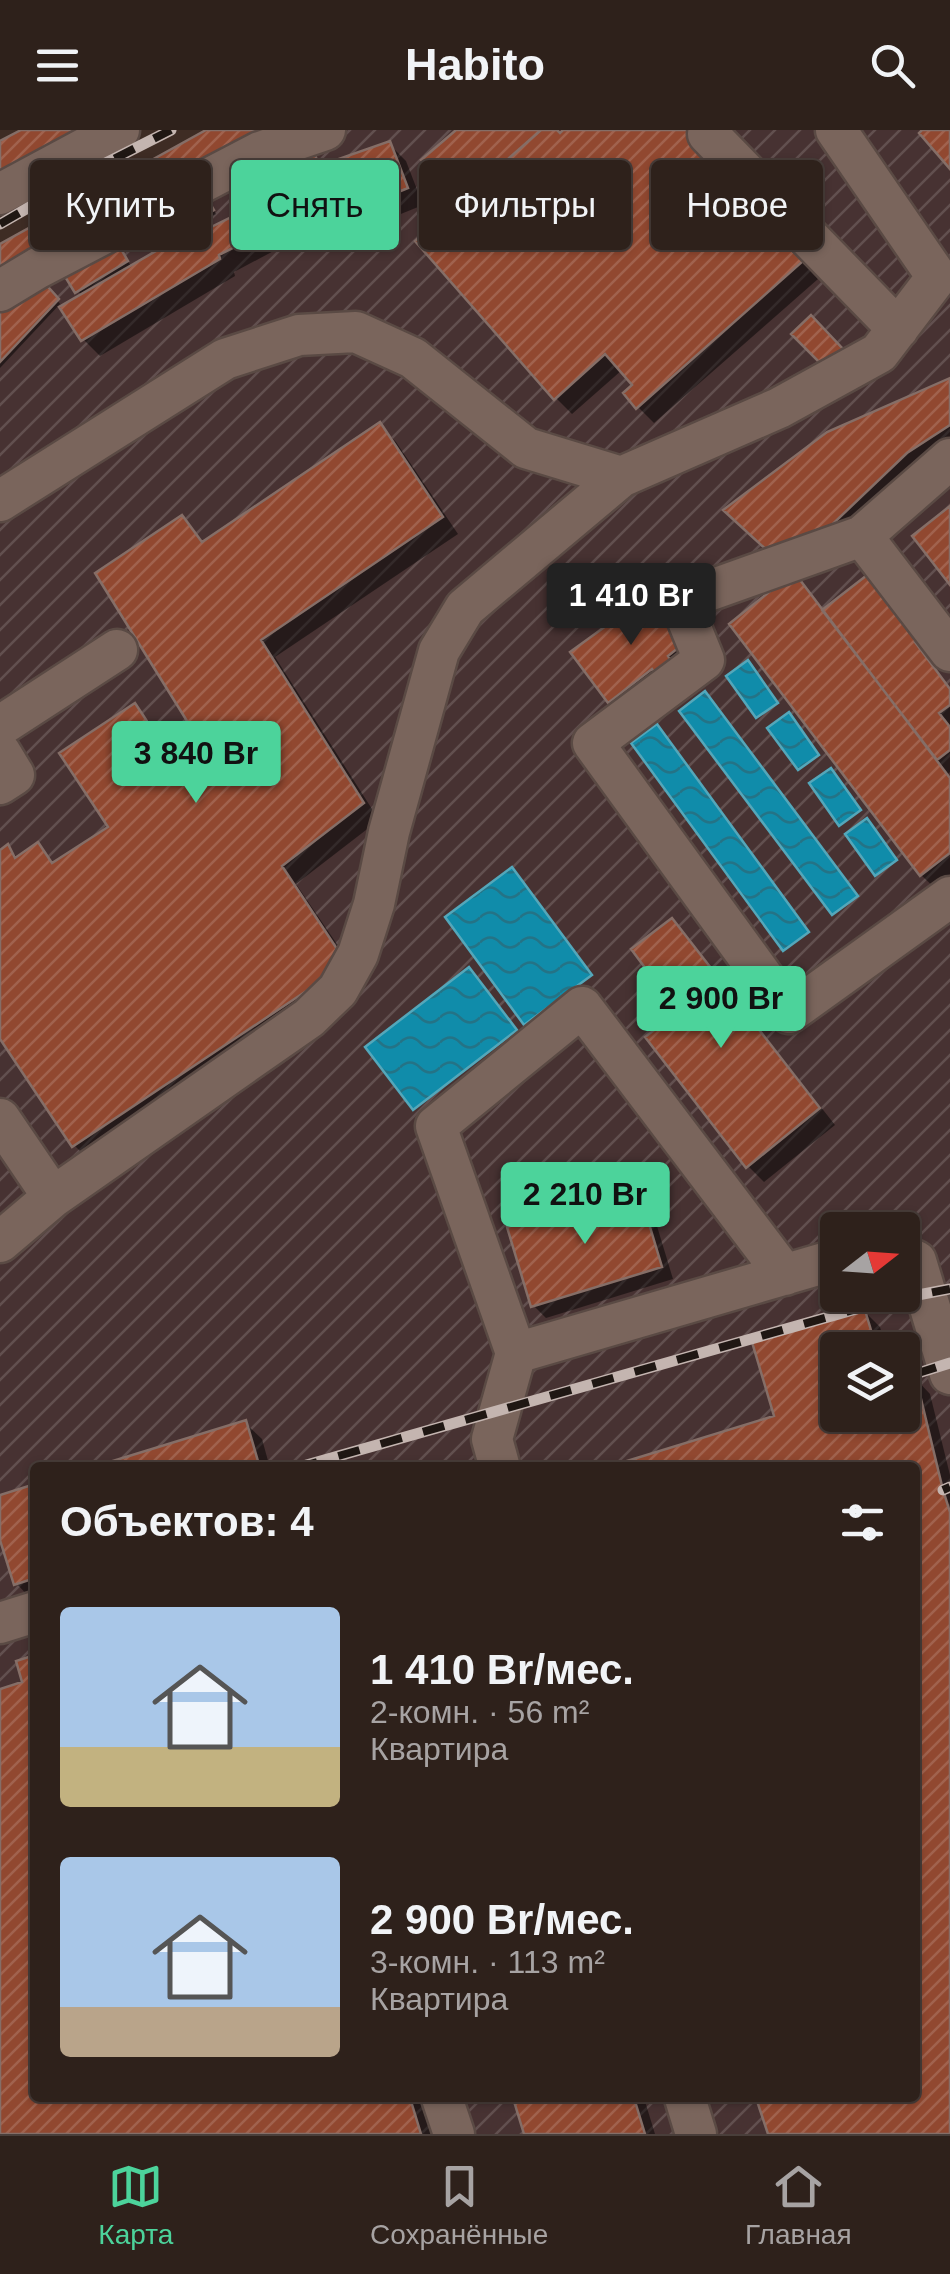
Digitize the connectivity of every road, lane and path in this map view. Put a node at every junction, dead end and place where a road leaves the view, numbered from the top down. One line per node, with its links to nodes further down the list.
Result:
1 (120, 130): 5 (lane)
2 (326, 130): 6 (lane)
3 (836, 130): 7 (lane)
4 (708, 134): 7 (lane)
5 (0, 194)
6 (0, 292)
7 (898, 328): 9 (lane)
8 (950, 459): 11 (lane)
9 (621, 478): 10 (lane); 19 (lane)
10 (0, 501)
11 (862, 536): 13 (lane); 17 (lane)
12 (117, 650): 14 (lane)
13 (950, 651)
14 (0, 726)
15 (0, 752): 16 (lane)
16 (0, 784)
17 (950, 897)
18 (0, 1119): 19 (lane)
19 (53, 1197): 20 (lane)
20 (0, 1242)
21 (923, 1260): 25 (lane)
22 (820, 1265): 23 (lane)
23 (785, 1274): 24 (lane); 24 (lane)
24 (516, 1353): 26 (lane)
25 (950, 1374)
26 (498, 1462)
27 (30, 1614): 28 (lane)
28 (0, 1623)
29 (443, 2102): 31 (lane)
30 (687, 2102): 32 (lane)
31 (454, 2134)
32 (696, 2134)

